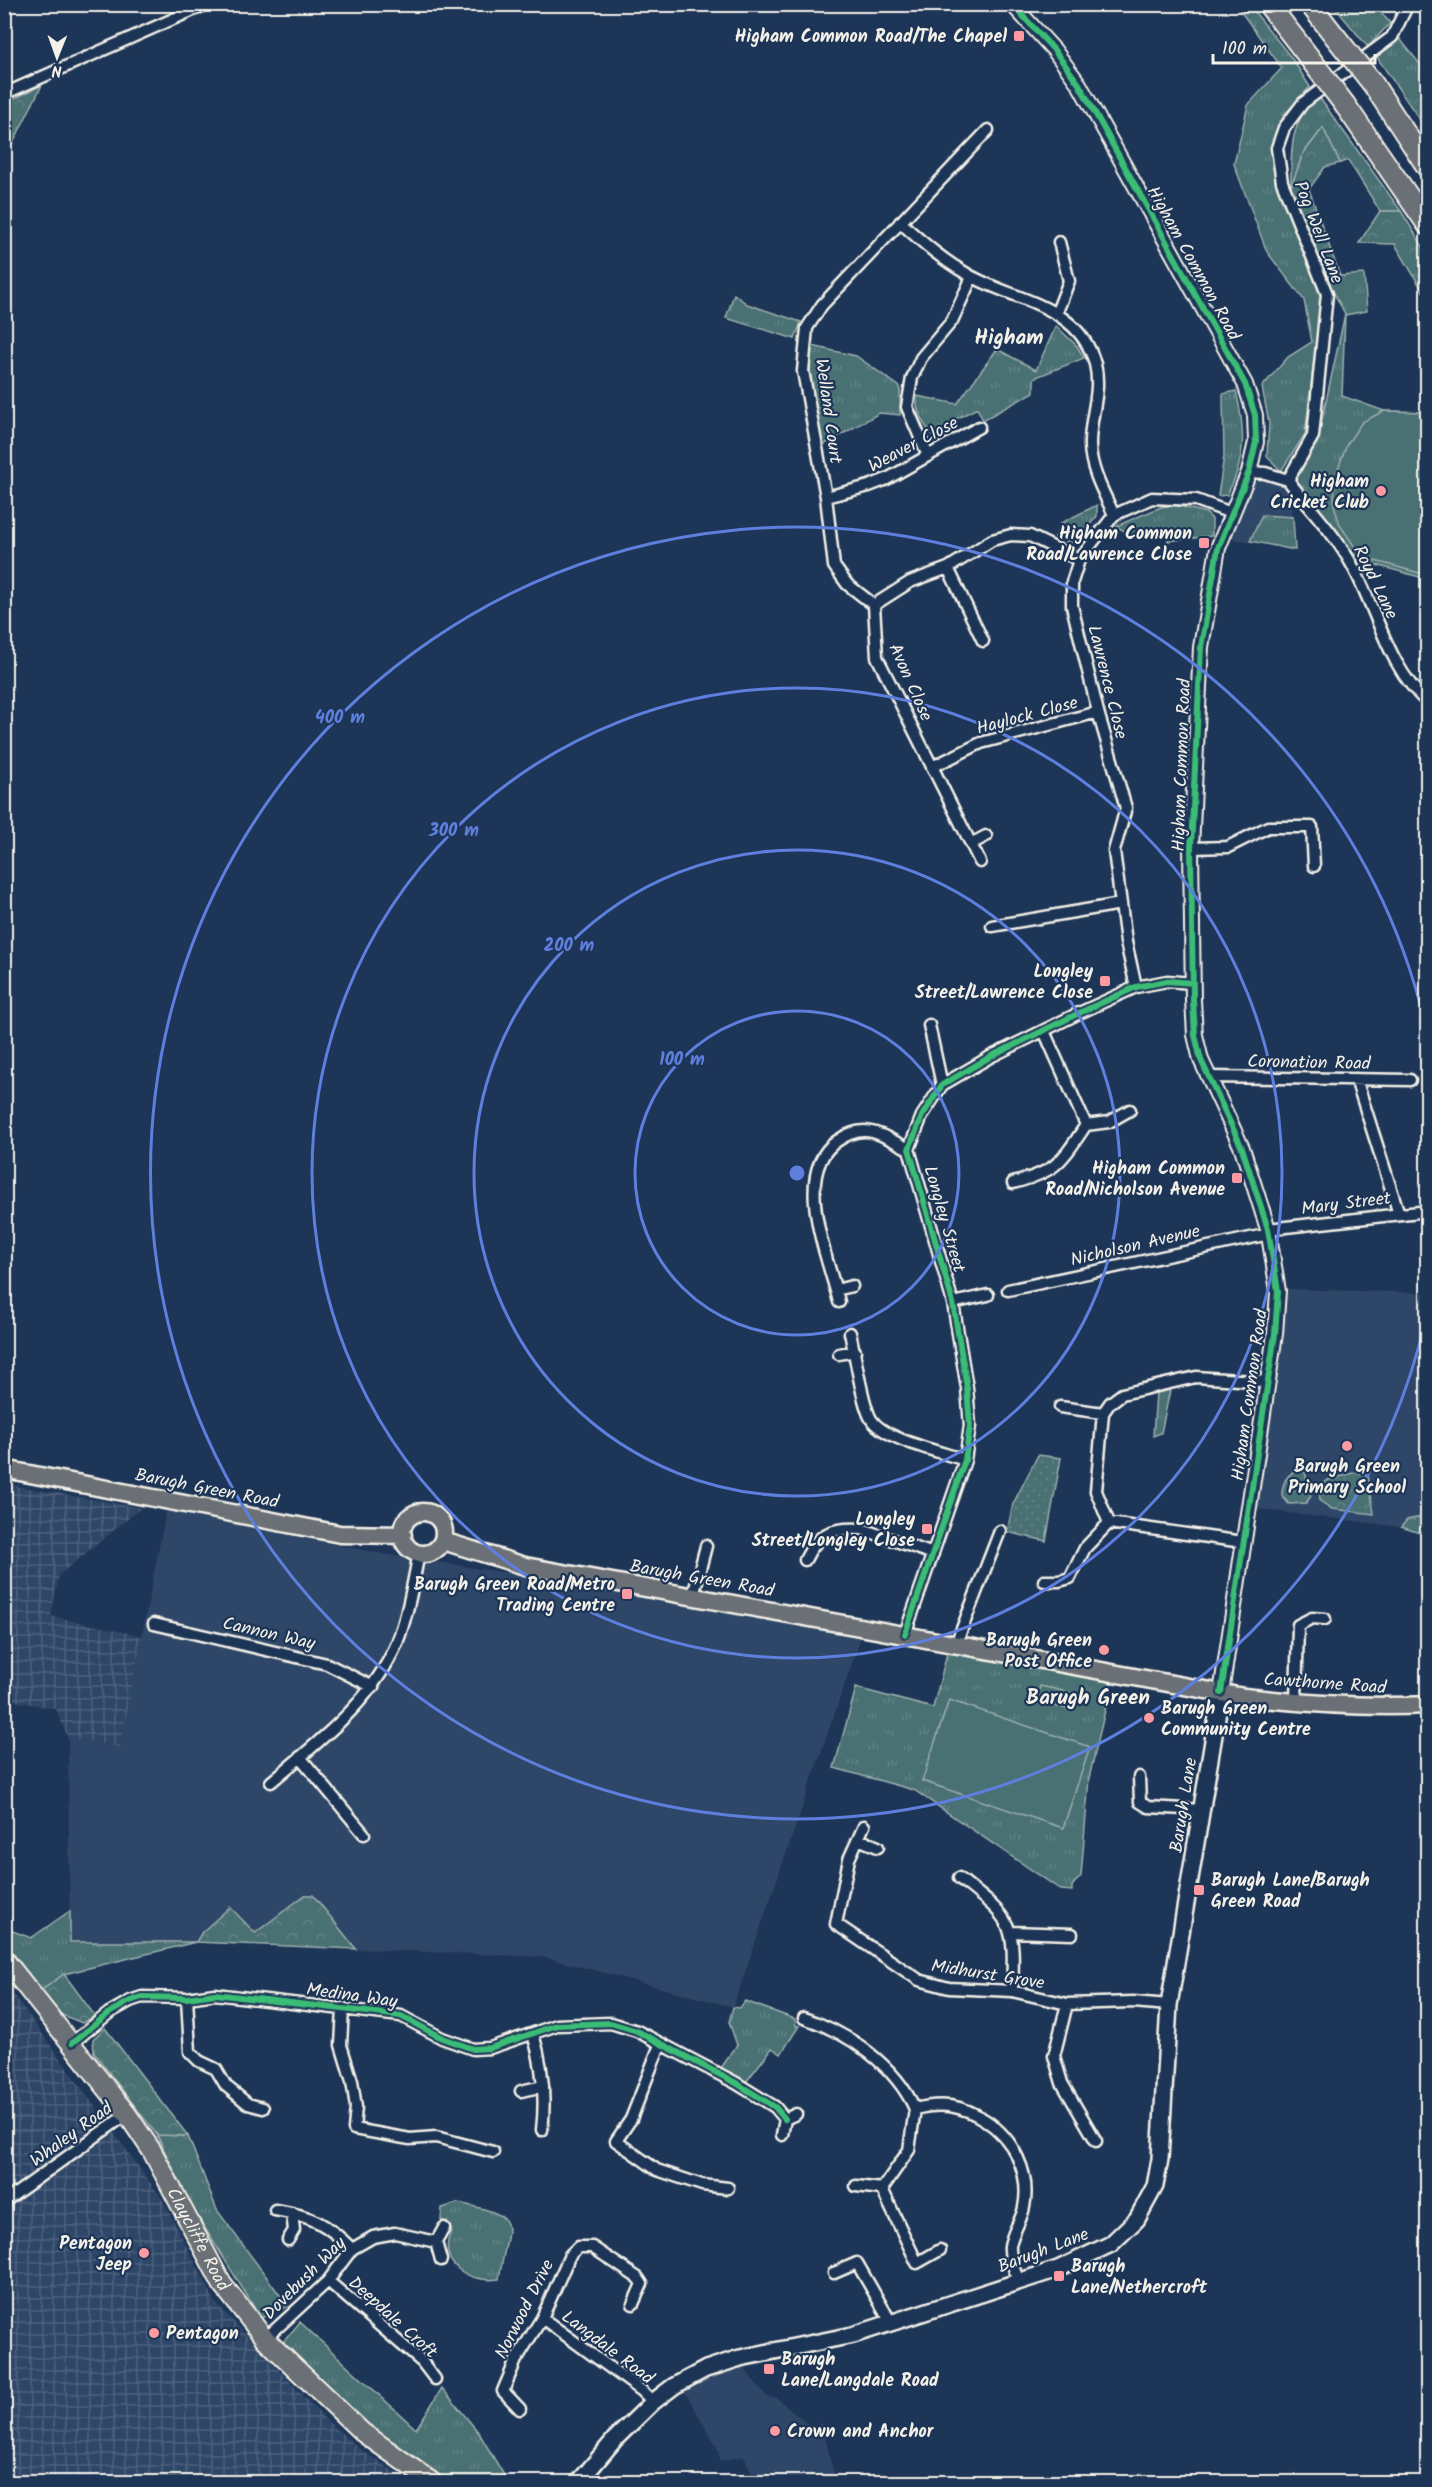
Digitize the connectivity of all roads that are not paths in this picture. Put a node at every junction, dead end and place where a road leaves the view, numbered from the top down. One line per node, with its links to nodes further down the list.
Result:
1 (207, 4): 6 (street)
2 (1012, 4): 16 (street, Higham Common Road)
3 (1268, 4): 10 (highway, bridge)
4 (1310, 4): 8 (highway, bridge)
5 (1408, 4): 17 (street, Pog Well Lane)
6 (4, 94)
7 (988, 130): 9 (street, Welland Court)
8 (1428, 168)
9 (900, 222): 12 (street); 18 (street, Welland Court)
10 (1428, 225)
11 (1059, 242): 13 (street)
12 (972, 277): 13 (street); 15 (street)
13 (1057, 312): 20 (street)
14 (979, 427): 15 (street, Weaver Close)
15 (928, 456): 18 (street, Weaver Close)
16 (1249, 472): 17 (street); 19 (street, Higham Common Road)
17 (1288, 480): 25 (street, Royd Lane)
18 (826, 497): 23 (street, Welland Court)
19 (1231, 513): 20 (street, Lawrence Close); 30 (street, Higham Common Road)
20 (1114, 515): 21 (street, Lawrence Close)
21 (1079, 560): 22 (street); 26 (street, Lawrence Close)
22 (948, 568): 23 (street); 24 (street)
23 (874, 605): 27 (street, Avon Close)
24 (983, 641)
25 (1428, 702)
26 (1098, 712): 27 (street, Haylock Close); 33 (street, Lawrence Close)
27 (932, 767): 29 (street, Avon Close)
28 (986, 836): 29 (street)
29 (971, 843): 31 (street, Avon Close)
30 (1191, 848): 32 (street); 35 (street, Higham Common Road)
31 (980, 862)
32 (1314, 866)
33 (1121, 904): 34 (street); 36 (street, Lawrence Close)
34 (992, 926)
35 (1193, 983): 36 (street, Longley Street); 39 (street, Higham Common Road)
36 (1136, 987): 38 (street, Longley Street)
37 (929, 1025): 42 (street)
38 (1044, 1030): 42 (street, Longley Street); 44 (street)
39 (1208, 1077): 40 (street, Coronation Road); 49 (street, Higham Common Road)
40 (1356, 1079): 41 (street, Coronation Road); 48 (street)
41 (1410, 1080)
42 (942, 1085): 45 (street, Longley Street)
43 (1130, 1110): 44 (street)
44 (1086, 1125): 46 (street)
45 (909, 1149): 51 (street); 55 (street, Longley Street)
46 (1013, 1183)
47 (1428, 1211): 48 (street, Mary Street)
48 (1399, 1214): 49 (street, Mary Street)
49 (1268, 1231): 52 (street, Nicholson Avenue); 59 (street, Higham Common Road)
50 (852, 1286): 51 (street)
51 (836, 1290): 54 (street)
52 (1008, 1290)
53 (988, 1295): 55 (street)
54 (839, 1302)
55 (953, 1303): 62 (street, Longley Street)
56 (850, 1333): 57 (street)
57 (855, 1351): 58 (street); 62 (street)
58 (839, 1354)
59 (1268, 1382): 61 (street); 68 (street, Higham Common Road)
60 (1060, 1407): 61 (street)
61 (1103, 1413): 64 (street)
62 (965, 1460): 71 (street, Longley Street)
63 (4, 1469): 66 (main road, Barugh Green Road)
64 (1109, 1522): 68 (street); 73 (street)
65 (1000, 1531): 78 (street)
66 (403, 1534): 67 (main road); 70 (main road)
67 (443, 1541): 70 (main road); 74 (main road, Barugh Green Road)
68 (1243, 1542): 80 (street, Higham Common Road)
69 (706, 1546): 74 (street)
70 (419, 1553): 79 (street)
71 (933, 1554): 72 (street); 77 (street, Longley Street)
72 (805, 1560)
73 (1044, 1581)
74 (693, 1596): 77 (main road, Barugh Green Road)
75 (1325, 1620): 81 (street)
76 (154, 1624): 79 (street, Cannon Way)
77 (905, 1634): 78 (main road, Barugh Green Road)
78 (956, 1644): 80 (main road, Barugh Green Road)
79 (372, 1687): 83 (street)
80 (1221, 1693): 81 (main road, Cawthorne Road); 86 (main road, Barugh Lane)
81 (1296, 1703): 82 (main road, Cawthorne Road)
82 (1428, 1705)
83 (300, 1757): 85 (street); 88 (street)
84 (1139, 1777): 86 (street)
85 (271, 1782)
86 (1202, 1810): 98 (main road, Barugh Lane)
87 (864, 1826): 89 (street, Midhurst Grove)
88 (363, 1834)
89 (858, 1839): 90 (street); 95 (street, Midhurst Grove)
90 (878, 1847)
91 (959, 1878): 92 (street)
92 (1011, 1932): 93 (street); 95 (street)
93 (1072, 1934)
94 (4, 1959): 102 (highway, Claycliffe Road)
95 (1012, 1990): 97 (street, Midhurst Grove)
96 (187, 1998): 99 (street, Medina Way); 102 (street, Medina Way); 106 (street)
97 (1067, 2004): 98 (street, Midhurst Grove); 113 (street)
98 (1169, 2005): 129 (main road, Barugh Lane)
99 (343, 2008): 101 (street, Medina Way); 114 (street)
100 (804, 2018): 107 (street)
101 (533, 2034): 103 (street, Medina Way); 104 (street)
102 (72, 2043): 108 (highway, Claycliffe Road)
103 (660, 2045): 110 (street, Medina Way); 116 (street)
104 (543, 2086): 105 (street); 111 (street)
105 (521, 2091)
106 (263, 2108)
107 (915, 2109): 117 (street); 129 (street)
108 (127, 2114): 118 (street, Whaley Road); 133 (highway, Claycliffe Road)
109 (796, 2114): 110 (street)
110 (785, 2119): 112 (street)
111 (542, 2130)
112 (782, 2135)
113 (1096, 2141)
114 (493, 2152)
115 (856, 2186): 117 (street)
116 (728, 2188)
117 (882, 2189): 125 (street)
118 (4, 2202)
119 (275, 2210): 120 (street)
120 (292, 2213): 122 (street); 124 (street)
121 (444, 2228): 123 (street)
122 (288, 2240)
123 (436, 2242): 124 (street, Dovebush Way); 126 (street)
124 (352, 2249): 128 (street, Dovebush Way)
125 (940, 2250)
126 (441, 2260)
127 (834, 2273): 132 (street)
128 (328, 2281): 133 (street, Dovebush Way); 134 (street, Deepdale Croft)
129 (1018, 2282): 132 (main road, Barugh Lane)
130 (633, 2304): 131 (street, Norwood Drive)
131 (542, 2318): 135 (street, Langdale Road); 136 (street, Norwood Drive)
132 (892, 2324): 135 (main road, Barugh Lane)
133 (265, 2339): 137 (highway, Claycliffe Road)
134 (435, 2379)
135 (653, 2402): 138 (main road, Barugh Lane)
136 (520, 2409)
137 (432, 2482)
138 (579, 2482)

